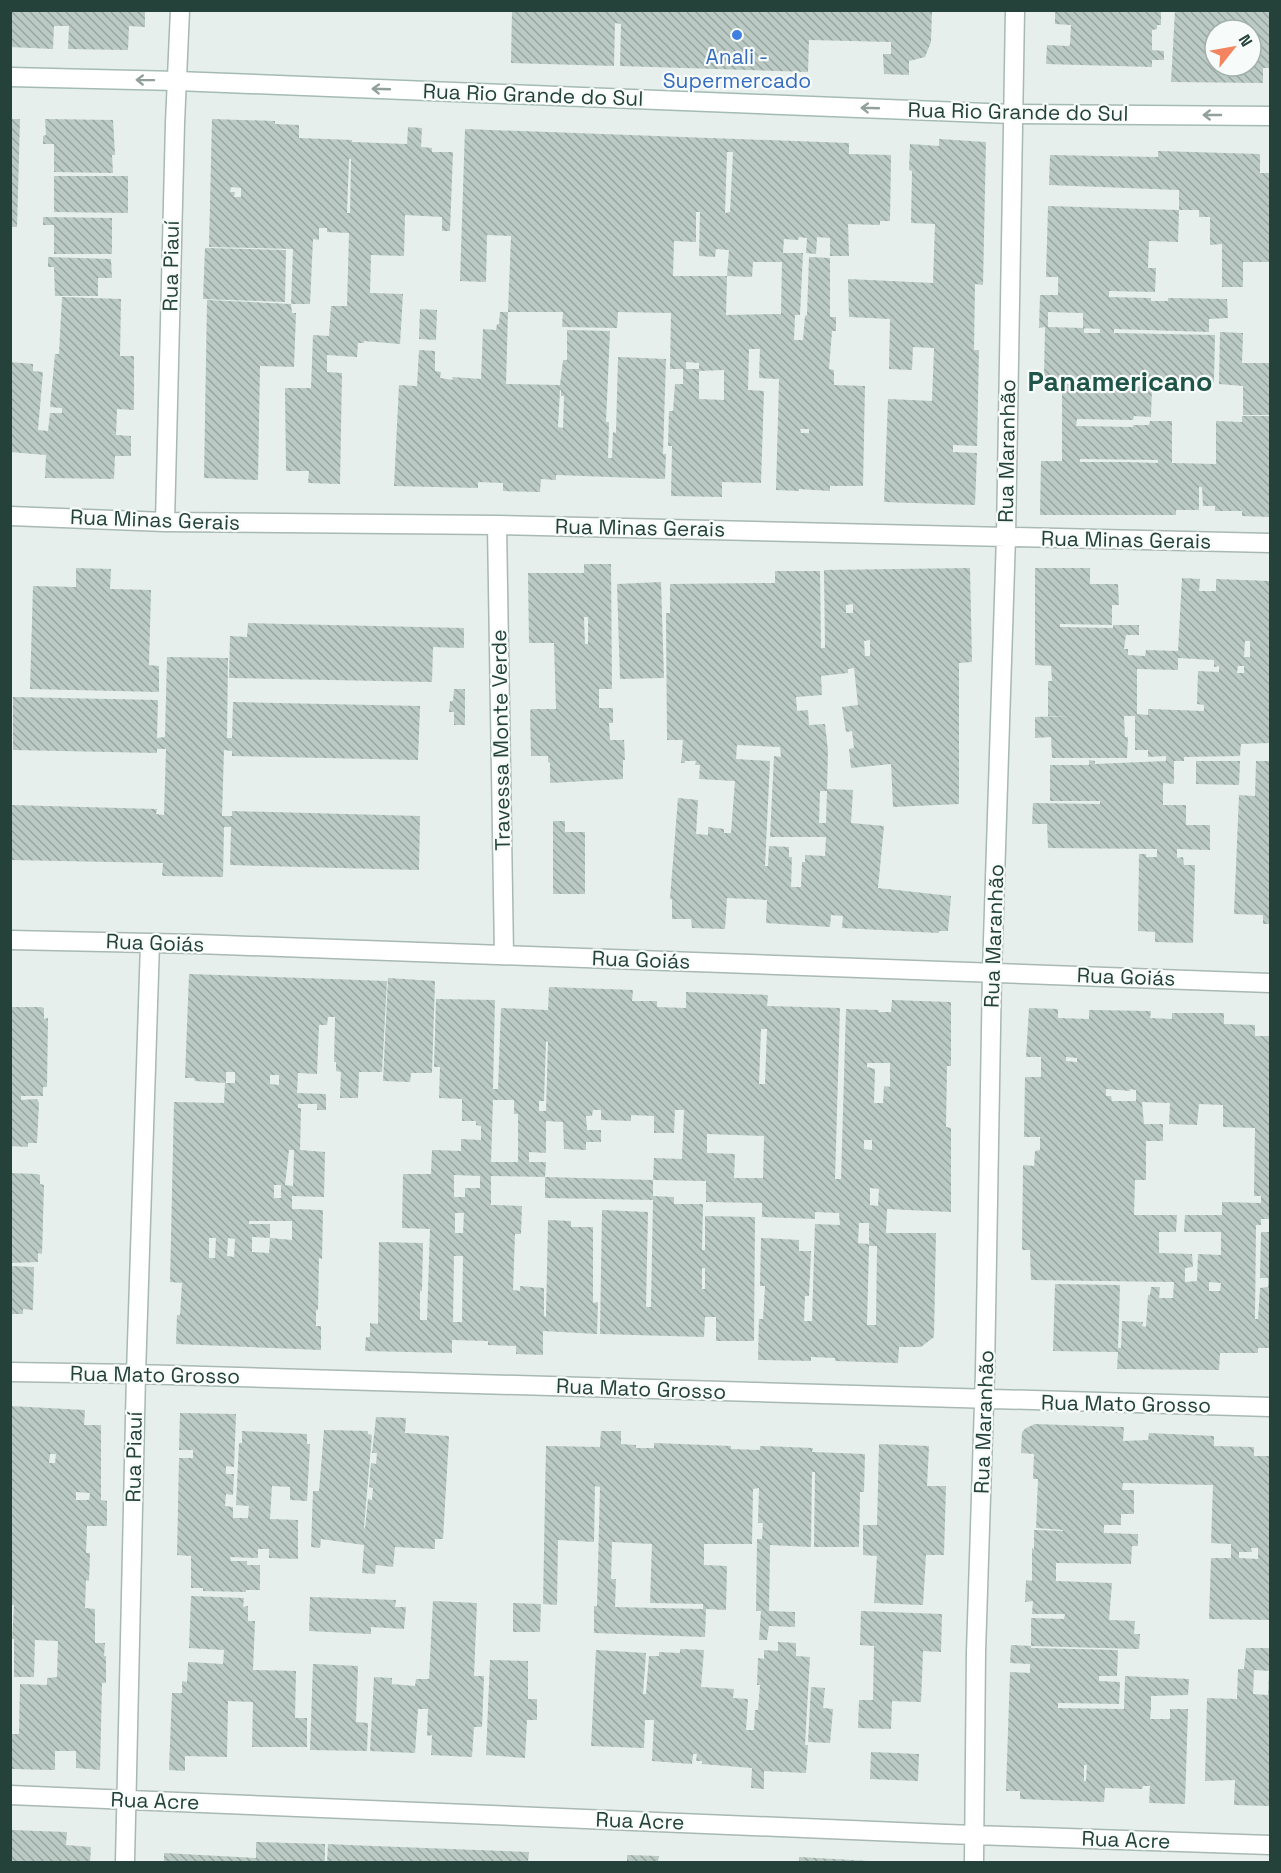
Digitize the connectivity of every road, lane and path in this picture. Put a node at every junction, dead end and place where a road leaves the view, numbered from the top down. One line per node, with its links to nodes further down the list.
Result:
1 (180, 10): 4 (street, Rua Piauí)
2 (1014, 10): 5 (street, Rua Maranhão)
3 (10, 77): 4 (street, Rua Rio Grande do Sul, one-way to 3)
4 (177, 81): 5 (street, Rua Rio Grande do Sul, one-way to 4); 8 (street, Rua Piauí)
5 (1012, 114): 6 (street, Rua Rio Grande do Sul, one-way to 5); 10 (street, Rua Maranhão)
6 (1270, 116)
7 (10, 516): 8 (street, Rua Minas Gerais)
8 (165, 522): 9 (street, Rua Minas Gerais)
9 (498, 525): 10 (street, Rua Minas Gerais); 14 (street, Travessa Monte Verde)
10 (1006, 536): 11 (street, Rua Minas Gerais); 15 (street, Rua Maranhão)
11 (1270, 543)
12 (10, 940): 13 (street, Rua Goiás)
13 (150, 943): 14 (street, Rua Goiás); 18 (street, Rua Piauí)
14 (504, 955): 15 (street, Rua Goiás)
15 (992, 972): 16 (street, Rua Goiás); 19 (street, Rua Maranhão)
16 (1270, 983)
17 (10, 1372): 18 (street, Rua Mato Grosso)
18 (136, 1374): 19 (street, Rua Mato Grosso); 22 (street, Rua Piauí)
19 (985, 1400): 20 (street, Rua Mato Grosso); 23 (street, Rua Maranhão)
20 (1270, 1407)
21 (10, 1796): 22 (street, Rua Acre)
22 (126, 1800): 23 (street, Rua Acre); 25 (street, Rua Piauí)
23 (975, 1835): 24 (street, Rua Acre); 26 (street, Rua Maranhão)
24 (1270, 1845)
25 (125, 1863)
26 (974, 1863)

